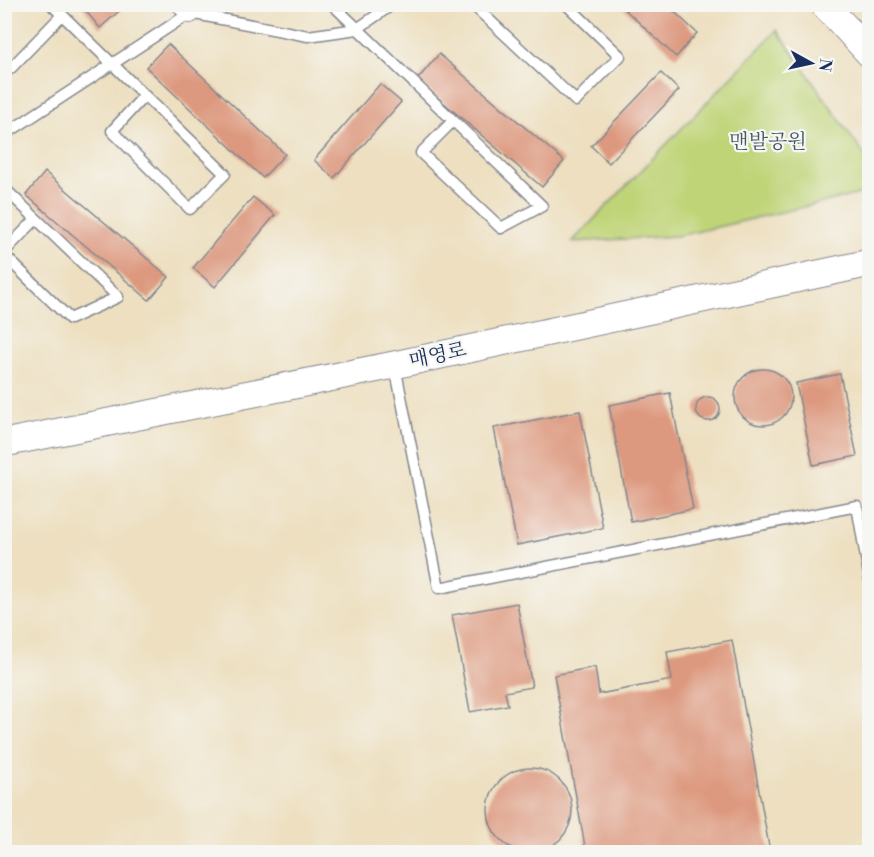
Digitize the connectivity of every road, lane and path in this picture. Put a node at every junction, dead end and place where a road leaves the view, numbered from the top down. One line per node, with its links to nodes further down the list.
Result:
1 (51, 4): 8 (lane)
2 (332, 4): 9 (lane)
3 (393, 4): 9 (lane)
4 (472, 4): 5 (lane)
5 (566, 4)
6 (824, 4): 10 (street)
7 (186, 9): 9 (lane); 12 (lane)
8 (62, 15): 11 (lane); 12 (lane)
9 (357, 29): 14 (lane)
10 (870, 54)
11 (4, 64)
12 (112, 65): 13 (lane); 15 (lane)
13 (144, 96): 13 (lane)
14 (453, 121): 14 (lane)
15 (4, 135)
16 (4, 188): 17 (lane)
17 (36, 219): 18 (lane); 18 (lane)
18 (4, 254)
19 (870, 263): 20 (street, 매영로)
20 (394, 365): 21 (street, 매영로); 22 (lane)
21 (4, 443)
22 (870, 581)

